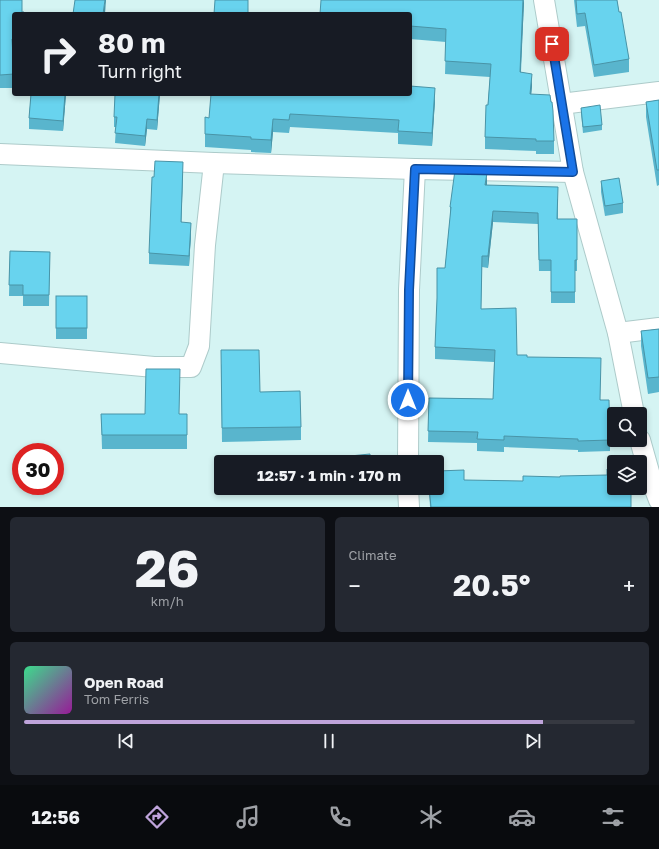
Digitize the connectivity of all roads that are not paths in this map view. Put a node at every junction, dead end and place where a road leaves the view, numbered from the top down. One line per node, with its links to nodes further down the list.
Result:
1 (544, 0): 3 (street)
2 (659, 92): 3 (street)
3 (561, 104): 7 (street)
4 (0, 154): 5 (street)
5 (214, 163): 6 (street); 10 (street)
6 (415, 169): 7 (street); 13 (street)
7 (573, 172): 9 (street)
8 (659, 328): 9 (street)
9 (618, 333): 11 (street)
10 (0, 353)
11 (633, 407)
12 (642, 447): 15 (street)
13 (408, 455)
14 (408, 495): 16 (street)
15 (659, 500)
16 (408, 507)

